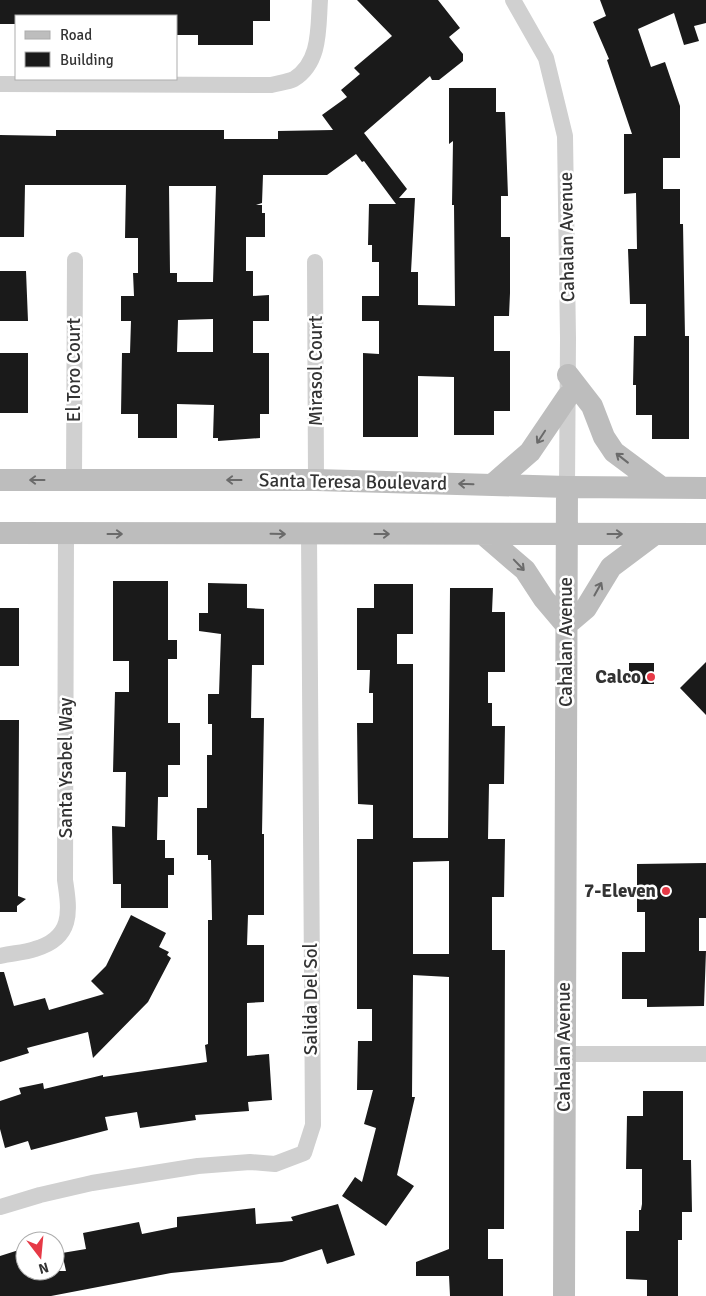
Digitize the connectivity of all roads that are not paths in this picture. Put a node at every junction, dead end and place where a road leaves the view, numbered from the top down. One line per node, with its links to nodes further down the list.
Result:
1 (320, 0): 3 (street)
2 (515, 1): 6 (street, Cahalan Avenue)
3 (0, 84)
4 (75, 260): 8 (street, El Toro Court)
5 (315, 262): 9 (street, Mirasol Court)
6 (568, 386): 10 (main road, one-way to 10); 11 (street, Cahalan Avenue); 12 (main road, one-way to 6)
7 (0, 480): 8 (main road, Santa Teresa Boulevard, one-way to 7)
8 (74, 480): 9 (main road, Santa Teresa Boulevard, one-way to 8)
9 (316, 480): 10 (main road, Santa Teresa Boulevard, one-way to 9)
10 (492, 485): 11 (main road, Santa Teresa Boulevard)
11 (567, 487): 12 (main road, Santa Teresa Boulevard); 15 (main road, Cahalan Avenue)
12 (661, 487): 13 (main road, Santa Teresa Boulevard)
13 (706, 488)
14 (0, 533): 16 (main road)
15 (567, 533): 18 (main road); 19 (main road, one-way to 19); 21 (main road, Cahalan Avenue)
16 (66, 534): 17 (main road, one-way to 17); 22 (street, Santa Ysabel Way)
17 (309, 534): 18 (main road, one-way to 18); 25 (street, Salida Del Sol)
18 (483, 534): 21 (main road, one-way to 21)
19 (655, 534): 20 (main road); 21 (main road, one-way to 19)
20 (706, 534)
21 (566, 625): 23 (main road, Cahalan Avenue)
22 (0, 956)
23 (564, 1054): 24 (street); 26 (main road, Cahalan Avenue)
24 (706, 1054)
25 (0, 1207)
26 (564, 1296)

